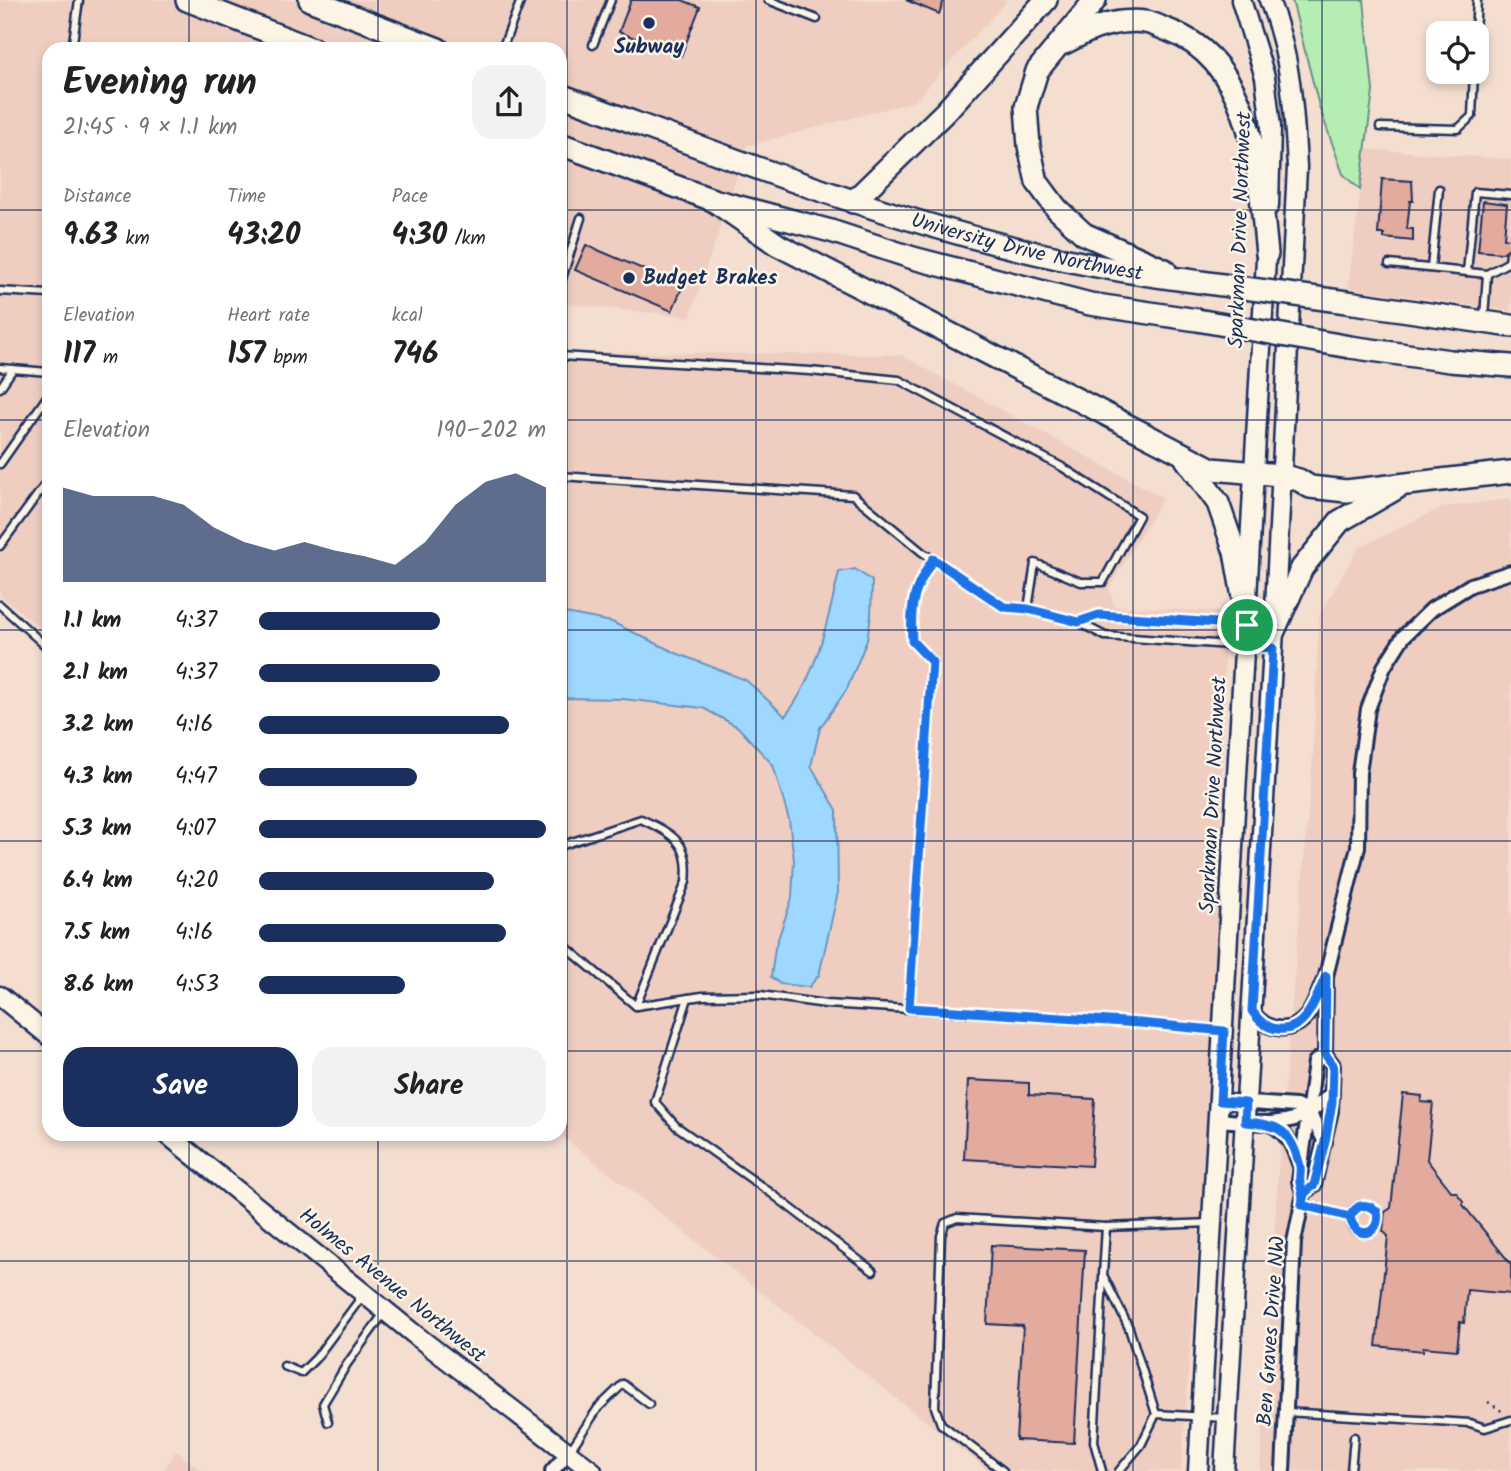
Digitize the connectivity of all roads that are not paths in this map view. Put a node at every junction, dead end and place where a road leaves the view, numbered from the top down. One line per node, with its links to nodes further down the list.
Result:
1 (79, 0): 14 (lane)
2 (187, 0): 15 (highway)
3 (521, 0): 17 (lane)
4 (611, 0): 19 (lane)
5 (768, 0): 12 (lane)
6 (1046, 0): 27 (highway)
7 (1095, 0): 18 (highway)
8 (1241, 0): 30 (main road, Sparkman Drive Northwest)
9 (1269, 0): 54 (main road)
10 (1477, 0): 13 (lane)
11 (324, 2): 16 (highway)
12 (817, 19)
13 (1476, 21)
14 (73, 42)
15 (277, 42)
16 (421, 42)
17 (505, 42)
18 (1062, 43): 30 (highway); 36 (highway)
19 (593, 45)
20 (1473, 84): 22 (lane)
21 (567, 98): 27 (highway, University Drive Northwest)
22 (1380, 127)
23 (567, 147): 26 (highway, University Drive Northwest)
24 (1438, 189): 33 (lane)
25 (1511, 195): 34 (lane)
26 (713, 200): 43 (highway, University Drive Northwest, bridge); 50 (highway)
27 (853, 202): 36 (highway, University Drive Northwest)
28 (581, 218): 31 (lane)
29 (1510, 253): 35 (lane)
30 (1267, 254): 53 (main road, Sparkman Drive Northwest)
31 (567, 263)
32 (1389, 264): 33 (lane)
33 (1431, 268): 34 (lane)
34 (1467, 272): 35 (lane)
35 (1487, 274): 39 (lane)
36 (1186, 280): 39 (highway, University Drive Northwest, bridge)
37 (0, 291): 38 (lane)
38 (42, 294)
39 (1484, 322): 40 (highway, University Drive Northwest)
40 (1511, 326)
41 (1511, 353): 43 (highway)
42 (567, 356): 62 (lane)
43 (1473, 363): 44 (highway, University Drive Northwest)
44 (1511, 366)
45 (0, 368): 46 (lane)
46 (13, 369): 47 (lane); 48 (lane)
47 (42, 371)
48 (0, 388)
49 (42, 404): 51 (lane)
50 (1183, 454): 53 (highway); 64 (highway)
51 (0, 464)
52 (1511, 472): 56 (highway)
53 (1253, 473): 54 (highway); 64 (main road, Sparkman Drive Northwest)
54 (1280, 475): 56 (highway); 65 (main road)
55 (567, 476): 59 (lane)
56 (1405, 484): 65 (highway)
57 (42, 489): 58 (lane)
58 (0, 546)
59 (933, 559): 62 (lane); 74 (lane)
60 (1511, 572): 70 (street, Ben Graves Drive NW)
61 (0, 605): 66 (lane)
62 (1028, 609): 63 (lane)
63 (1078, 622): 64 (lane); 67 (lane)
64 (1247, 622): 65 (lane); 67 (main road, Sparkman Drive Northwest)
65 (1273, 636): 67 (lane); 75 (main road)
66 (42, 643)
67 (1246, 646): 77 (main road, Sparkman Drive Northwest)
68 (567, 844): 73 (lane)
69 (567, 948): 73 (lane)
70 (1326, 976): 75 (street); 78 (street, Ben Graves Drive NW)
71 (0, 996): 76 (main road)
72 (688, 998): 73 (lane); 74 (lane); 93 (lane)
73 (636, 1006)
74 (909, 1008): 77 (lane)
75 (1252, 1011): 81 (main road)
76 (42, 1030)
77 (1224, 1031): 80 (main road, Sparkman Drive Northwest)
78 (1325, 1054): 79 (street, Ben Graves Drive NW); 82 (street, Ben Graves Drive NW)
79 (1332, 1093): 82 (street); 87 (street, Ben Graves Drive NW)
80 (1220, 1101): 81 (street); 83 (main road, Sparkman Drive Northwest)
81 (1246, 1103): 82 (street); 84 (main road)
82 (1309, 1112): 85 (street); 87 (street); 88 (street, Ben Graves Drive NW)
83 (1218, 1120): 84 (street); 91 (main road, Sparkman Drive Northwest)
84 (1245, 1122): 85 (street); 102 (main road)
85 (1268, 1123): 88 (street)
86 (176, 1141): 95 (main road, Holmes Avenue Northwest)
87 (1325, 1142): 89 (street, Ben Graves Drive NW)
88 (1301, 1170): 89 (street, Ben Graves Drive NW)
89 (1303, 1199): 90 (lane); 99 (street, Ben Graves Drive NW)
90 (1350, 1217): 90 (lane)
91 (1212, 1223): 92 (lane); 101 (main road, Sparkman Drive Northwest)
92 (1106, 1227): 94 (lane); 109 (lane)
93 (873, 1271)
94 (1103, 1275): 100 (lane); 110 (lane)
95 (365, 1294): 96 (main road, Holmes Avenue Northwest); 97 (lane)
96 (385, 1311): 104 (lane); 106 (main road, Holmes Avenue Northwest)
97 (284, 1366)
98 (649, 1404): 106 (lane)
99 (1285, 1412): 103 (lane); 114 (street, Ben Graves Drive NW)
100 (1157, 1415): 101 (lane); 111 (lane)
101 (1201, 1416): 102 (lane); 112 (main road, Sparkman Drive Northwest)
102 (1227, 1418): 113 (main road)
103 (1511, 1420)
104 (328, 1422)
105 (1354, 1437): 115 (lane)
106 (568, 1454): 107 (street); 108 (main road, Holmes Avenue Northwest)
107 (552, 1471)
108 (592, 1471)
109 (1003, 1471)
110 (1102, 1471)
111 (1119, 1471)
112 (1198, 1471)
113 (1224, 1471)
114 (1283, 1471)
115 (1351, 1471)

